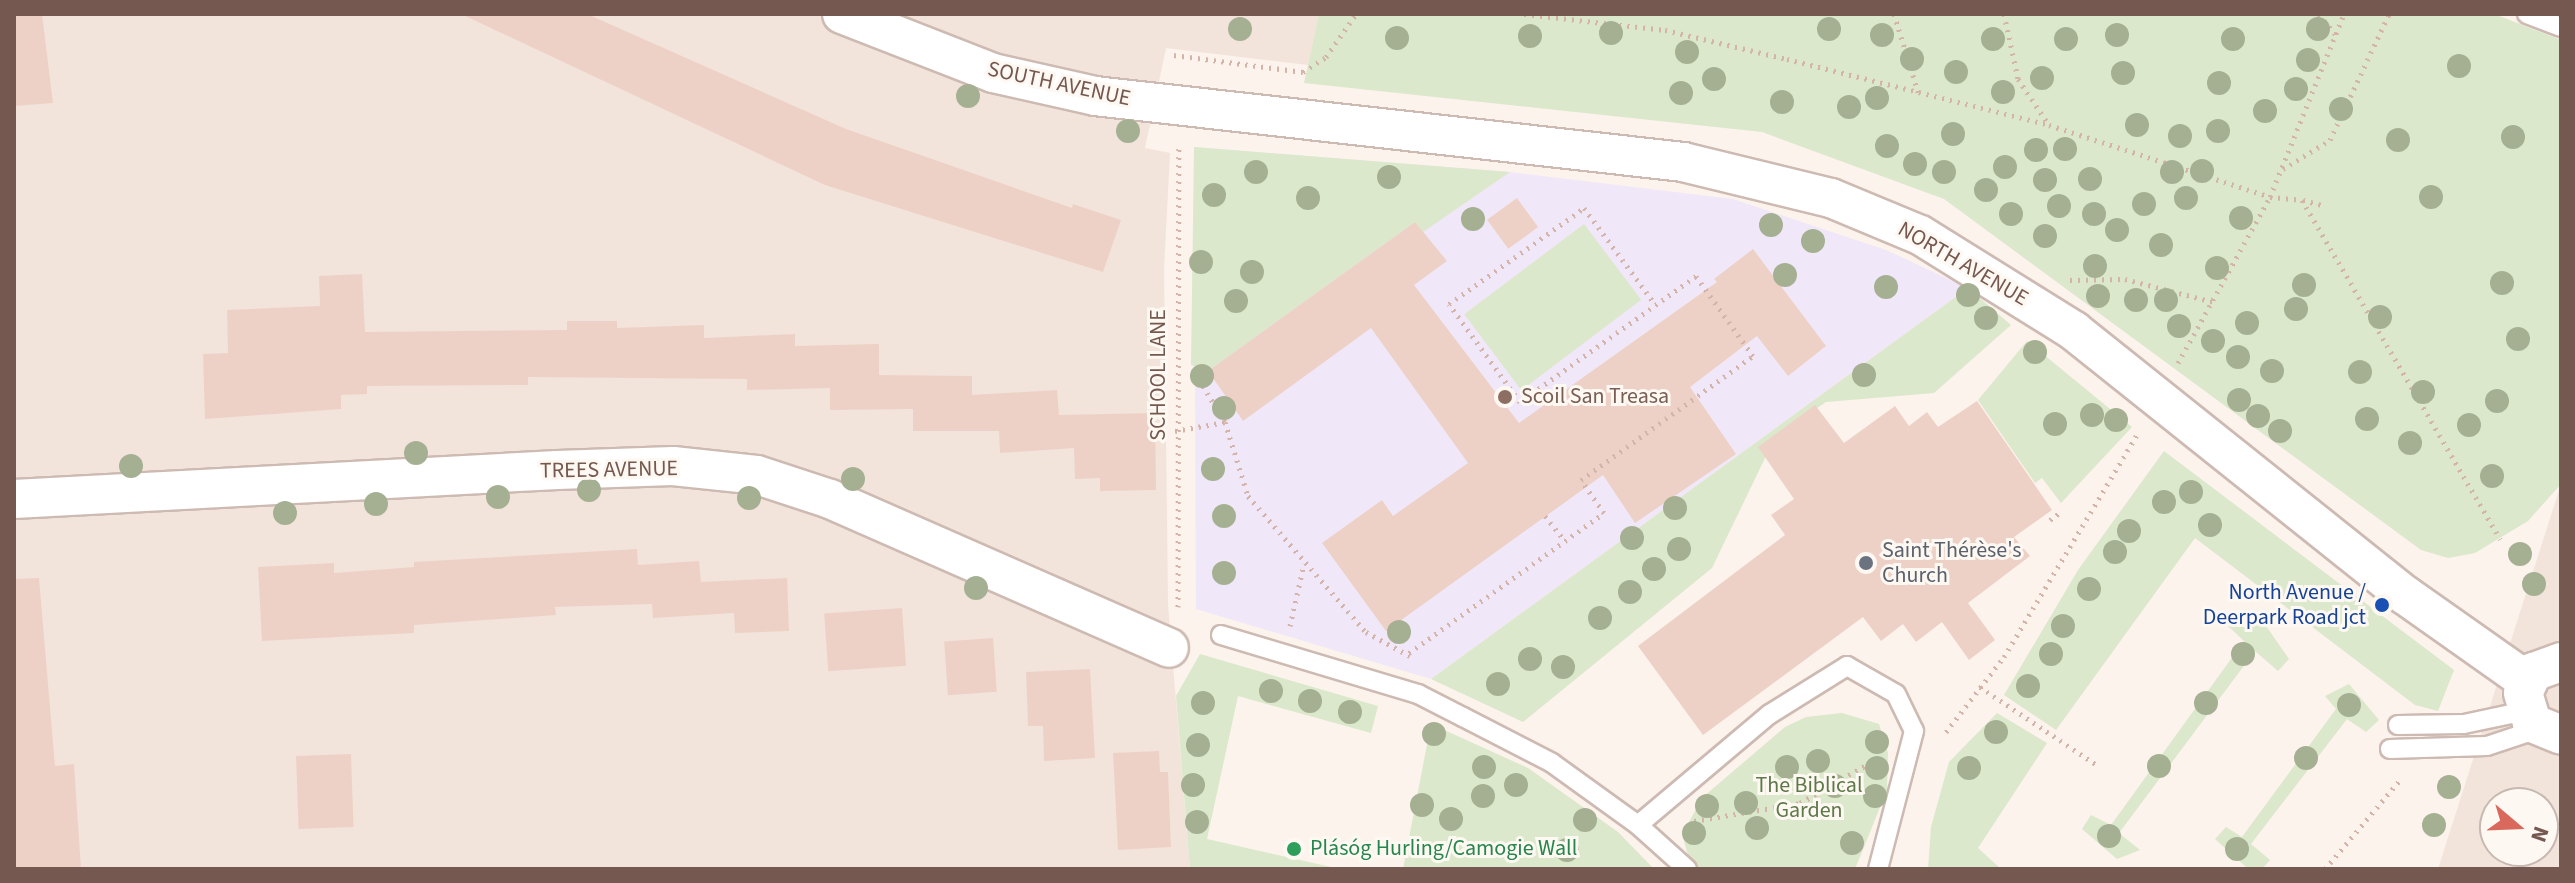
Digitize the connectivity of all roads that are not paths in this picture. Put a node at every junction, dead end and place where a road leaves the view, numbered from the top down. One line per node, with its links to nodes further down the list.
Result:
1 (842, 14): 4 (street, SOUTH AVENUE)
2 (2527, 14): 3 (lane)
3 (2561, 27)
4 (1283, 119): 9 (street, NORTH AVENUE)
5 (14, 499): 6 (street, TREES AVENUE)
6 (1174, 630)
7 (1221, 635): 12 (lane)
8 (2561, 662): 9 (street)
9 (2538, 714): 10 (lane); 11 (lane)
10 (2398, 725)
11 (2390, 749)
12 (1638, 825): 13 (lane); 14 (lane)
13 (1687, 869)
14 (1878, 869)

